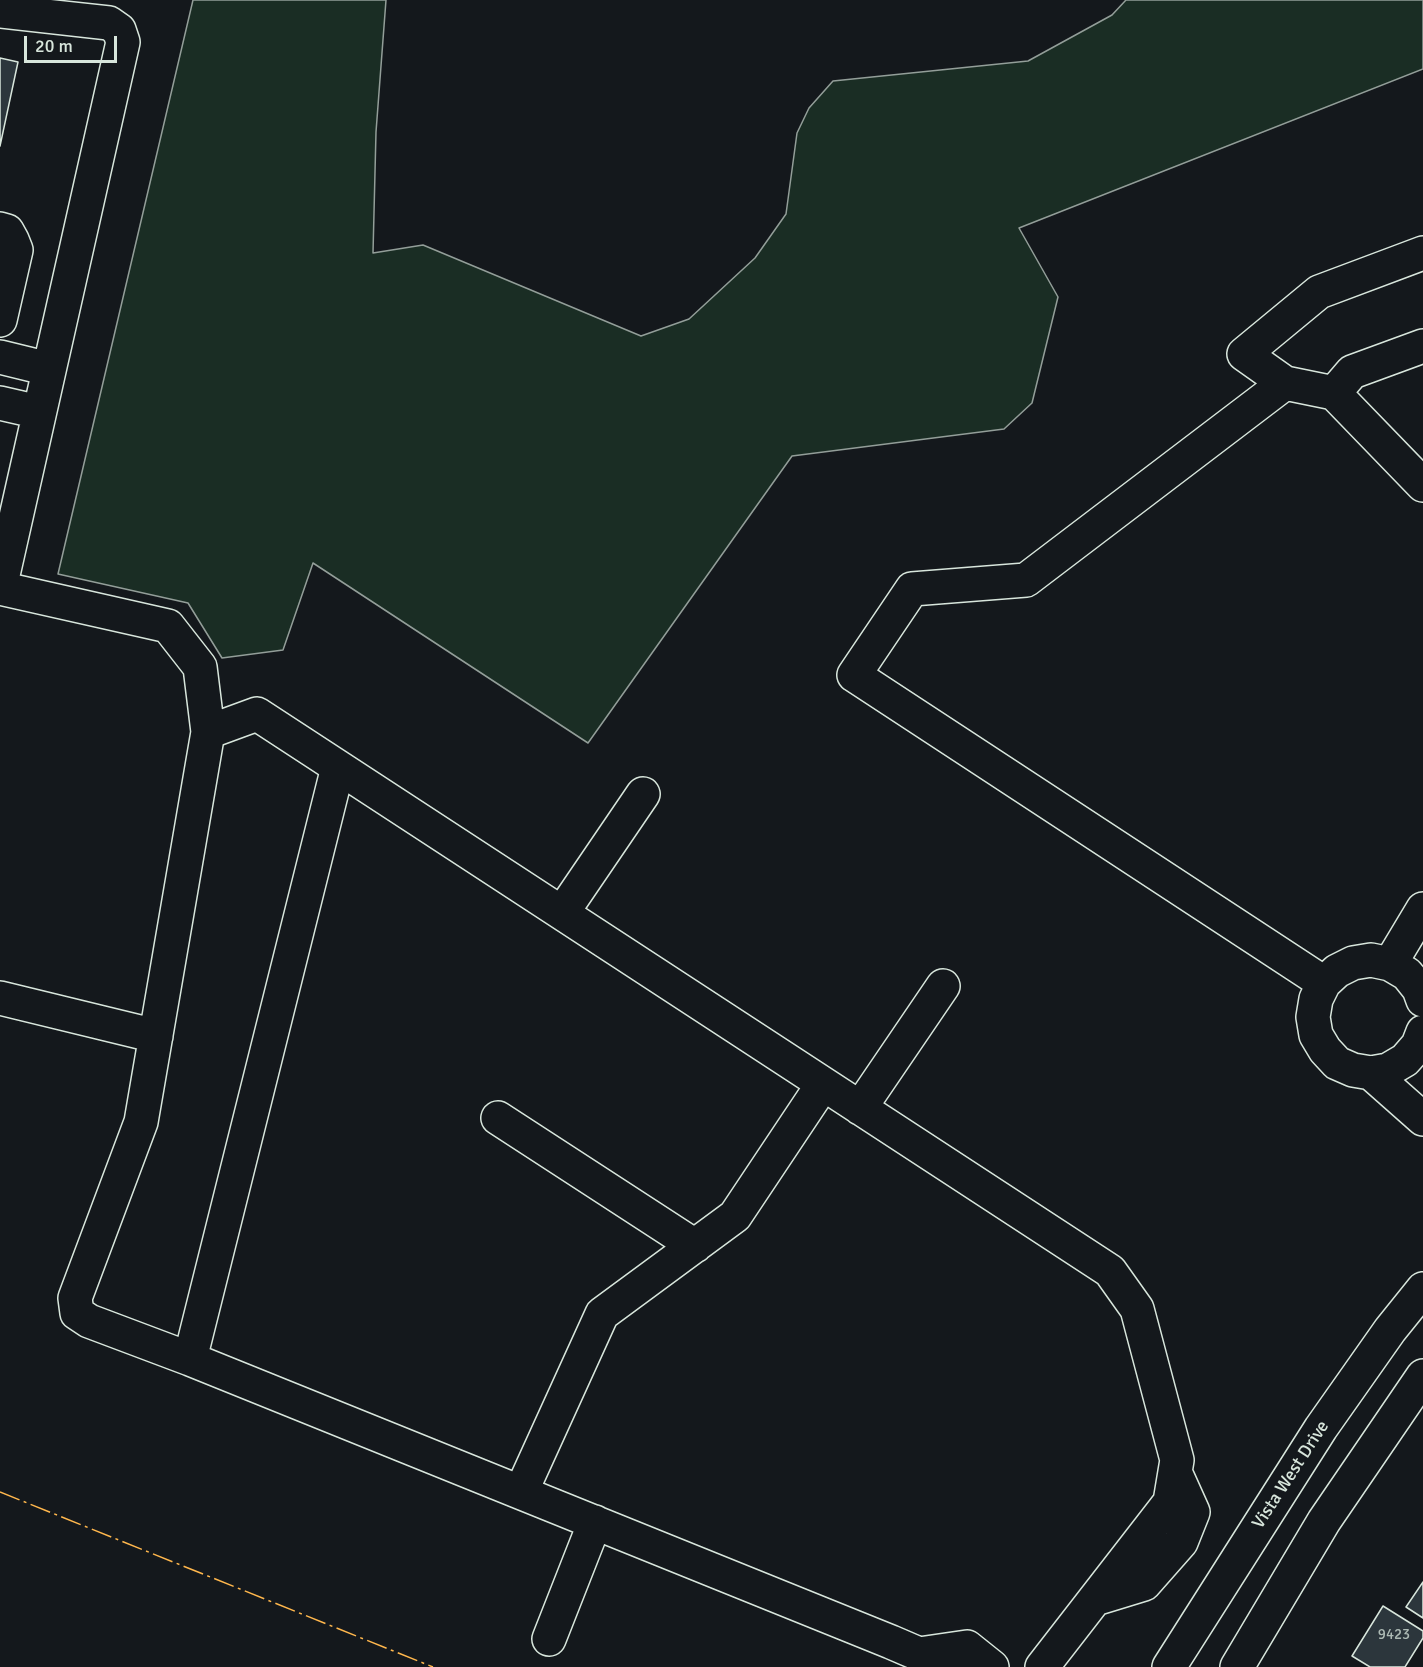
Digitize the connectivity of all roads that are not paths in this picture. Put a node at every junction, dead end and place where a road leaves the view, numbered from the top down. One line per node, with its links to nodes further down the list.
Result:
1 (0, 11): 7 (street)
2 (0, 229): 4 (street)
3 (1423, 253): 8 (street)
4 (0, 320)
5 (1423, 346): 9 (street)
6 (0, 357): 7 (street)
7 (49, 369): 11 (street)
8 (1285, 383): 9 (street); 20 (street)
9 (1334, 393): 12 (street)
10 (0, 403): 11 (street)
11 (39, 412): 13 (street)
12 (1423, 485)
13 (0, 588): 14 (street)
14 (208, 732): 15 (street); 24 (street)
15 (338, 767): 18 (street); 33 (street)
16 (643, 794): 18 (street)
17 (1423, 909): 19 (street)
18 (562, 913): 27 (street)
19 (1390, 964): 20 (street); 22 (street)
20 (1324, 983): 26 (street)
21 (943, 986): 28 (street)
22 (1422, 994)
23 (0, 998): 24 (street)
24 (156, 1036): 33 (street)
25 (1421, 1042): 26 (street)
26 (1371, 1073): 30 (street)
27 (823, 1084): 28 (street); 31 (street)
28 (860, 1108): 41 (street)
29 (498, 1118): 31 (street)
30 (1423, 1119)
31 (695, 1246): 35 (street)
32 (1423, 1289): 42 (street, Vista West Drive)
33 (190, 1359): 35 (street)
34 (1423, 1376): 43 (street)
35 (521, 1492): 36 (street)
36 (595, 1522): 37 (street); 38 (street)
37 (549, 1639)
38 (919, 1654): 39 (street); 40 (street)
39 (949, 1667)
40 (992, 1667)
41 (1042, 1667)
42 (1169, 1667)
43 (1237, 1667)

